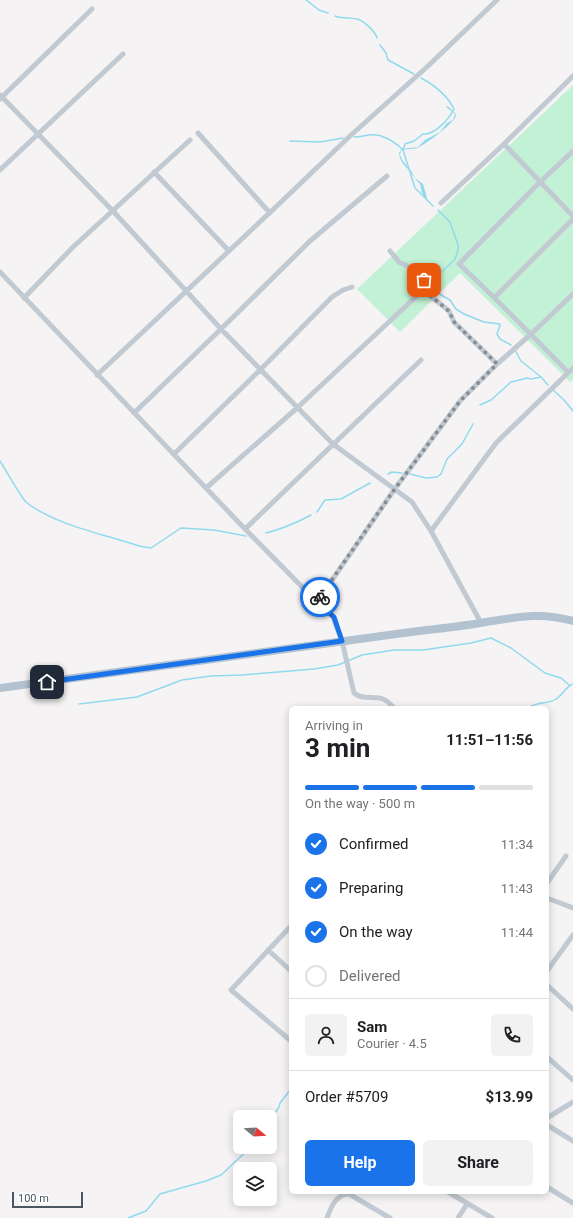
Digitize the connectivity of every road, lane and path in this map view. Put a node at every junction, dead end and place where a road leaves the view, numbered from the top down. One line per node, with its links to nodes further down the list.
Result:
1 (497, 0): 17 (street)
2 (92, 9): 5 (street)
3 (123, 54): 7 (street)
4 (573, 76): 9 (street)
5 (1, 97): 7 (street)
6 (198, 133): 17 (street)
7 (38, 135): 11 (street); 16 (street)
8 (190, 140): 12 (street)
9 (504, 144): 14 (street); 15 (street)
10 (573, 152): 14 (street)
11 (0, 170)
12 (154, 172): 16 (street); 20 (street)
13 (387, 176): 29 (street)
14 (540, 182): 18 (street); 27 (street)
15 (441, 203)
16 (112, 210): 25 (street); 28 (street)
17 (270, 213): 20 (street)
18 (573, 216)
19 (573, 219): 27 (street)
20 (229, 251): 25 (street)
21 (390, 251): 24 (street)
22 (0, 272): 28 (street)
23 (352, 287): 34 (street)
24 (423, 290): 32 (street); 37 (street)
25 (187, 292): 29 (street); 36 (street)
26 (573, 294): 30 (street)
27 (495, 297): 30 (street)
28 (24, 298): 36 (street)
29 (221, 329): 34 (street); 38 (street)
30 (530, 335): 32 (street); 35 (street)
31 (421, 360): 39 (street)
32 (497, 364): 42 (street)
33 (573, 368): 35 (street)
34 (261, 369): 37 (street); 40 (street)
35 (568, 372): 44 (street)
36 (98, 375): 38 (street)
37 (297, 408): 39 (street); 41 (street)
38 (134, 413): 40 (street)
39 (333, 444): 42 (street); 43 (street)
40 (174, 454): 41 (street)
41 (206, 488): 43 (street)
42 (394, 490): 44 (street); 45 (street)
43 (245, 529): 45 (street)
44 (432, 531): 47 (street)
45 (317, 602): 48 (street)
46 (573, 621): 47 (main road)
47 (481, 623): 48 (main road)
48 (342, 641): 49 (main road); 50 (street)
49 (0, 688)
50 (392, 706)
51 (566, 856): 52 (street)
52 (549, 880)
53 (549, 899): 54 (street)
54 (573, 908)
55 (289, 928): 57 (street)
56 (573, 935): 58 (street)
57 (268, 950): 59 (street); 62 (street)
58 (549, 968)
59 (289, 969)
60 (549, 987): 61 (street)
61 (573, 1009)
62 (289, 1039)
63 (549, 1059): 64 (street)
64 (573, 1080)
65 (573, 1102): 66 (street)
66 (549, 1117)
67 (549, 1126): 68 (street)
68 (573, 1142)
69 (549, 1188): 73 (street)
70 (344, 1194): 75 (street)
71 (351, 1194): 76 (street)
72 (451, 1194): 74 (street)
73 (573, 1203)
74 (467, 1204): 77 (street); 78 (street)
75 (327, 1218)
76 (390, 1218)
77 (458, 1218)
78 (492, 1218)

